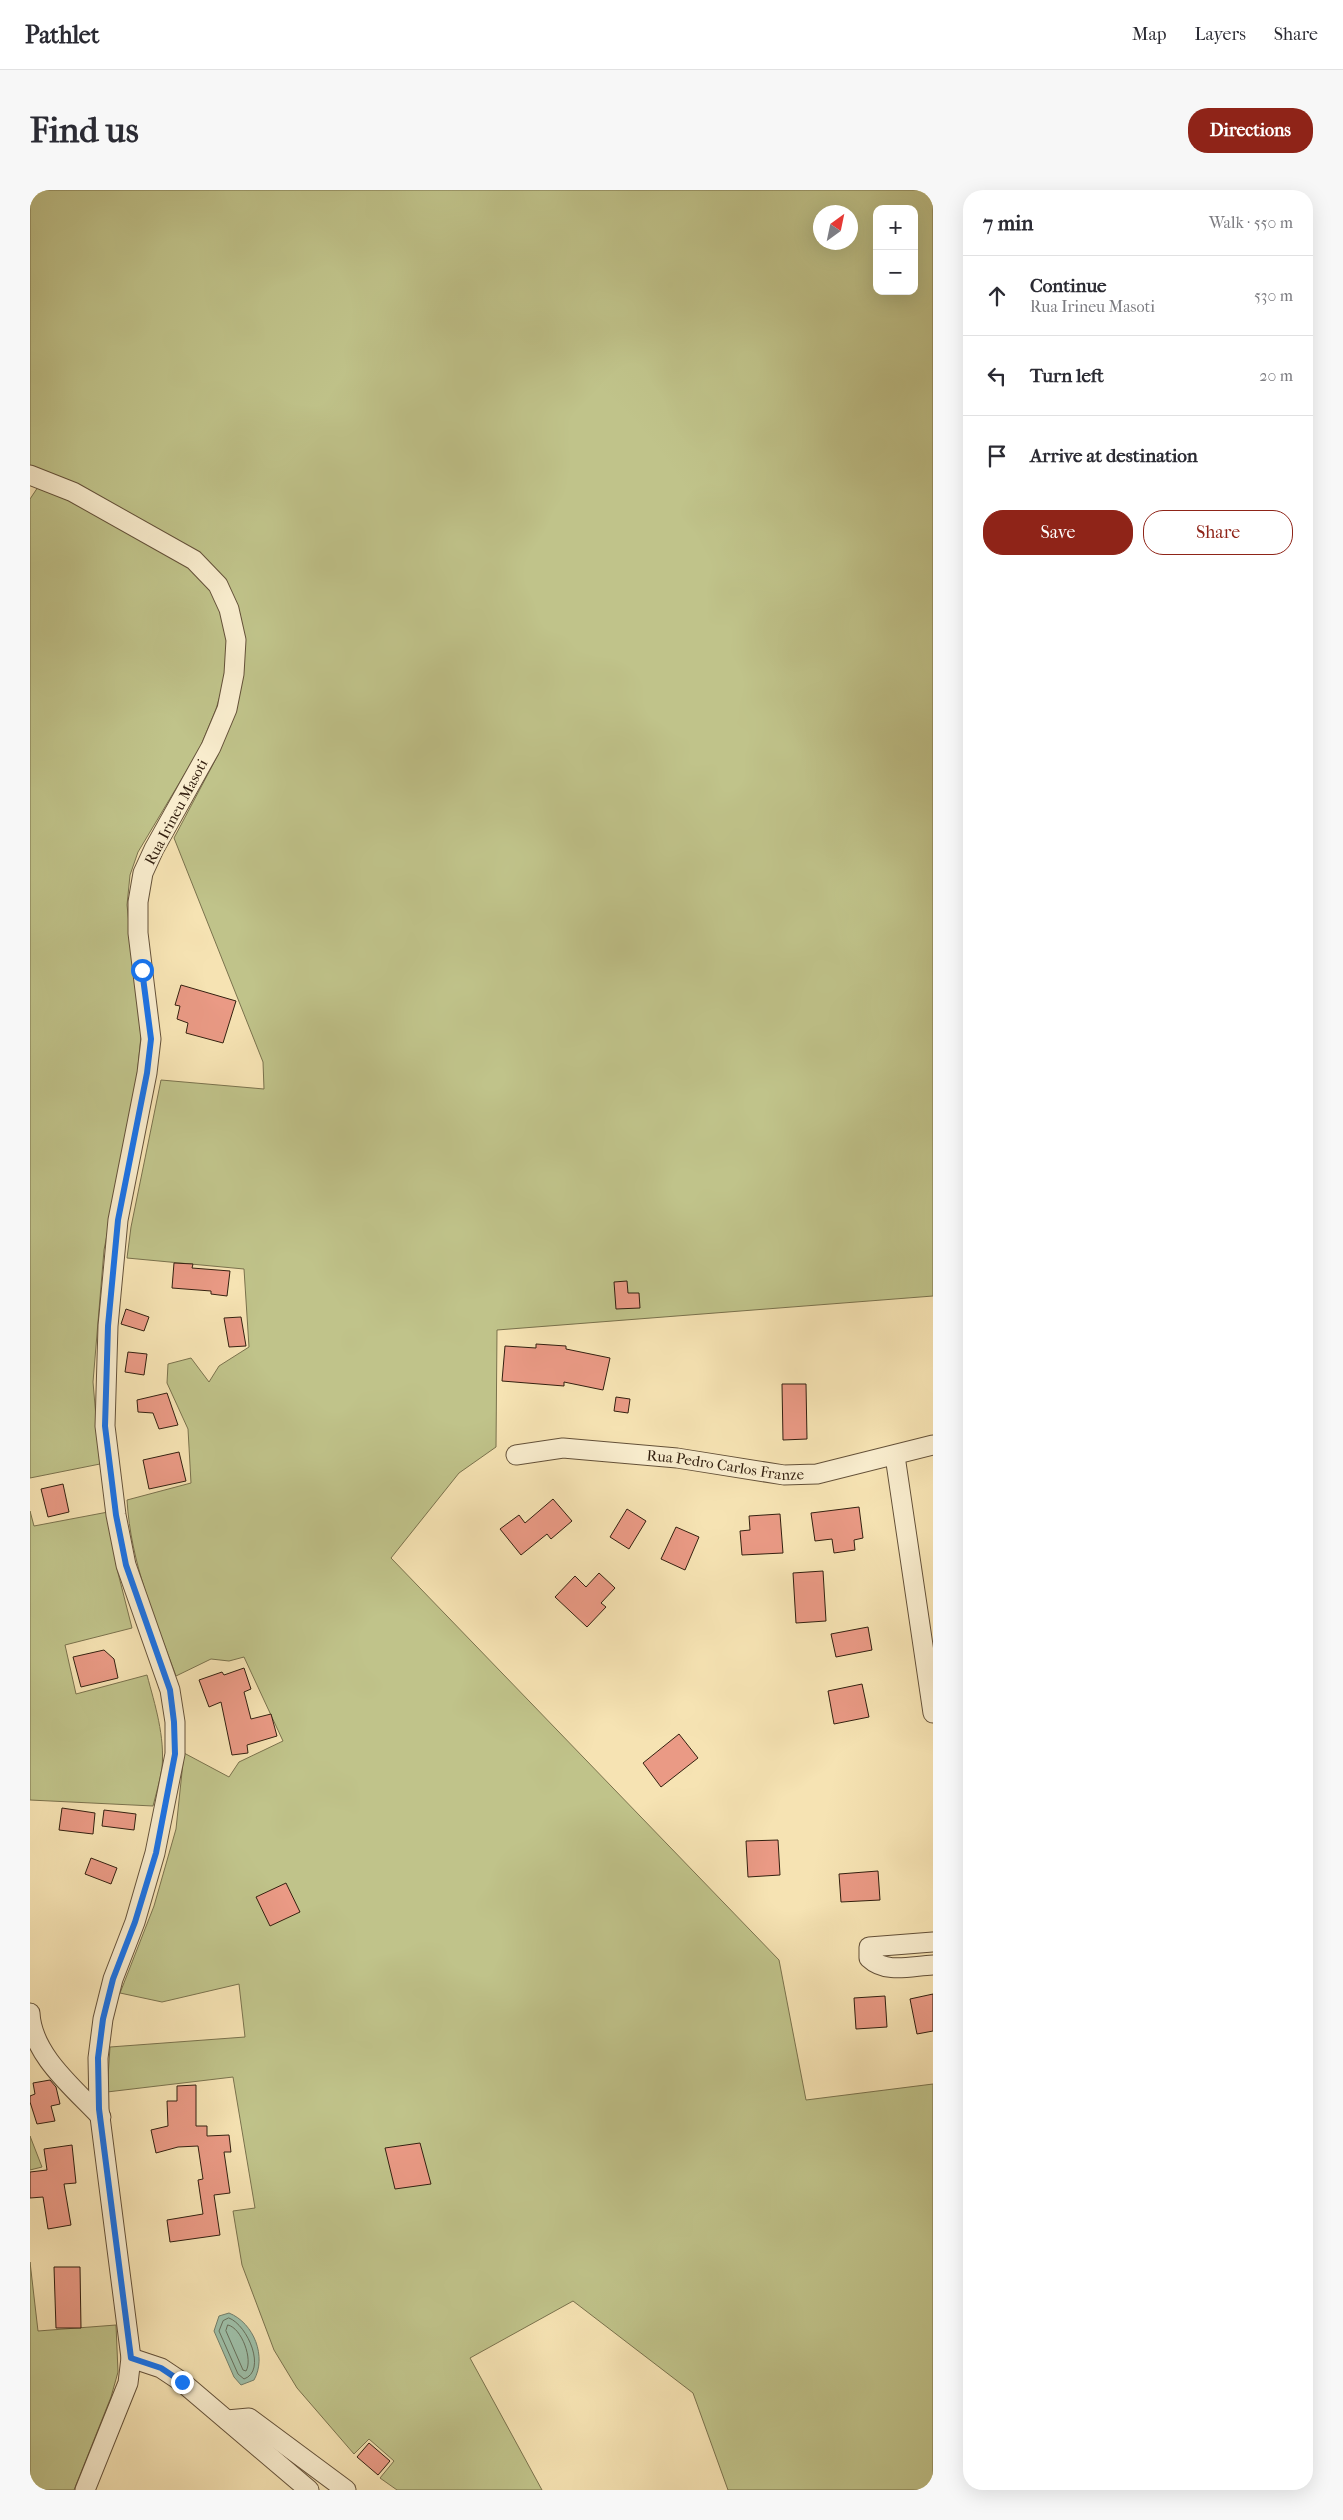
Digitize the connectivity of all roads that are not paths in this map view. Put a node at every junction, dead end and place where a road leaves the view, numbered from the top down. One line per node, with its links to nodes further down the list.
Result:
1 (30, 474): 9 (street, Rua Irineu Masoti)
2 (933, 1445): 4 (street, Rua Pedro Carlos Franze)
3 (516, 1455): 4 (street, Rua Pedro Carlos Franze)
4 (895, 1456): 5 (street)
5 (933, 1713)
6 (933, 1942): 7 (street)
7 (933, 1964)
8 (30, 2014): 9 (street)
9 (100, 2116): 10 (street, Rua Irineu Masoti)
10 (131, 2358): 11 (street); 12 (street, Rua Irineu Masoti)
11 (227, 2420): 13 (street); 14 (street)
12 (85, 2490)
13 (309, 2490)
14 (346, 2490)

